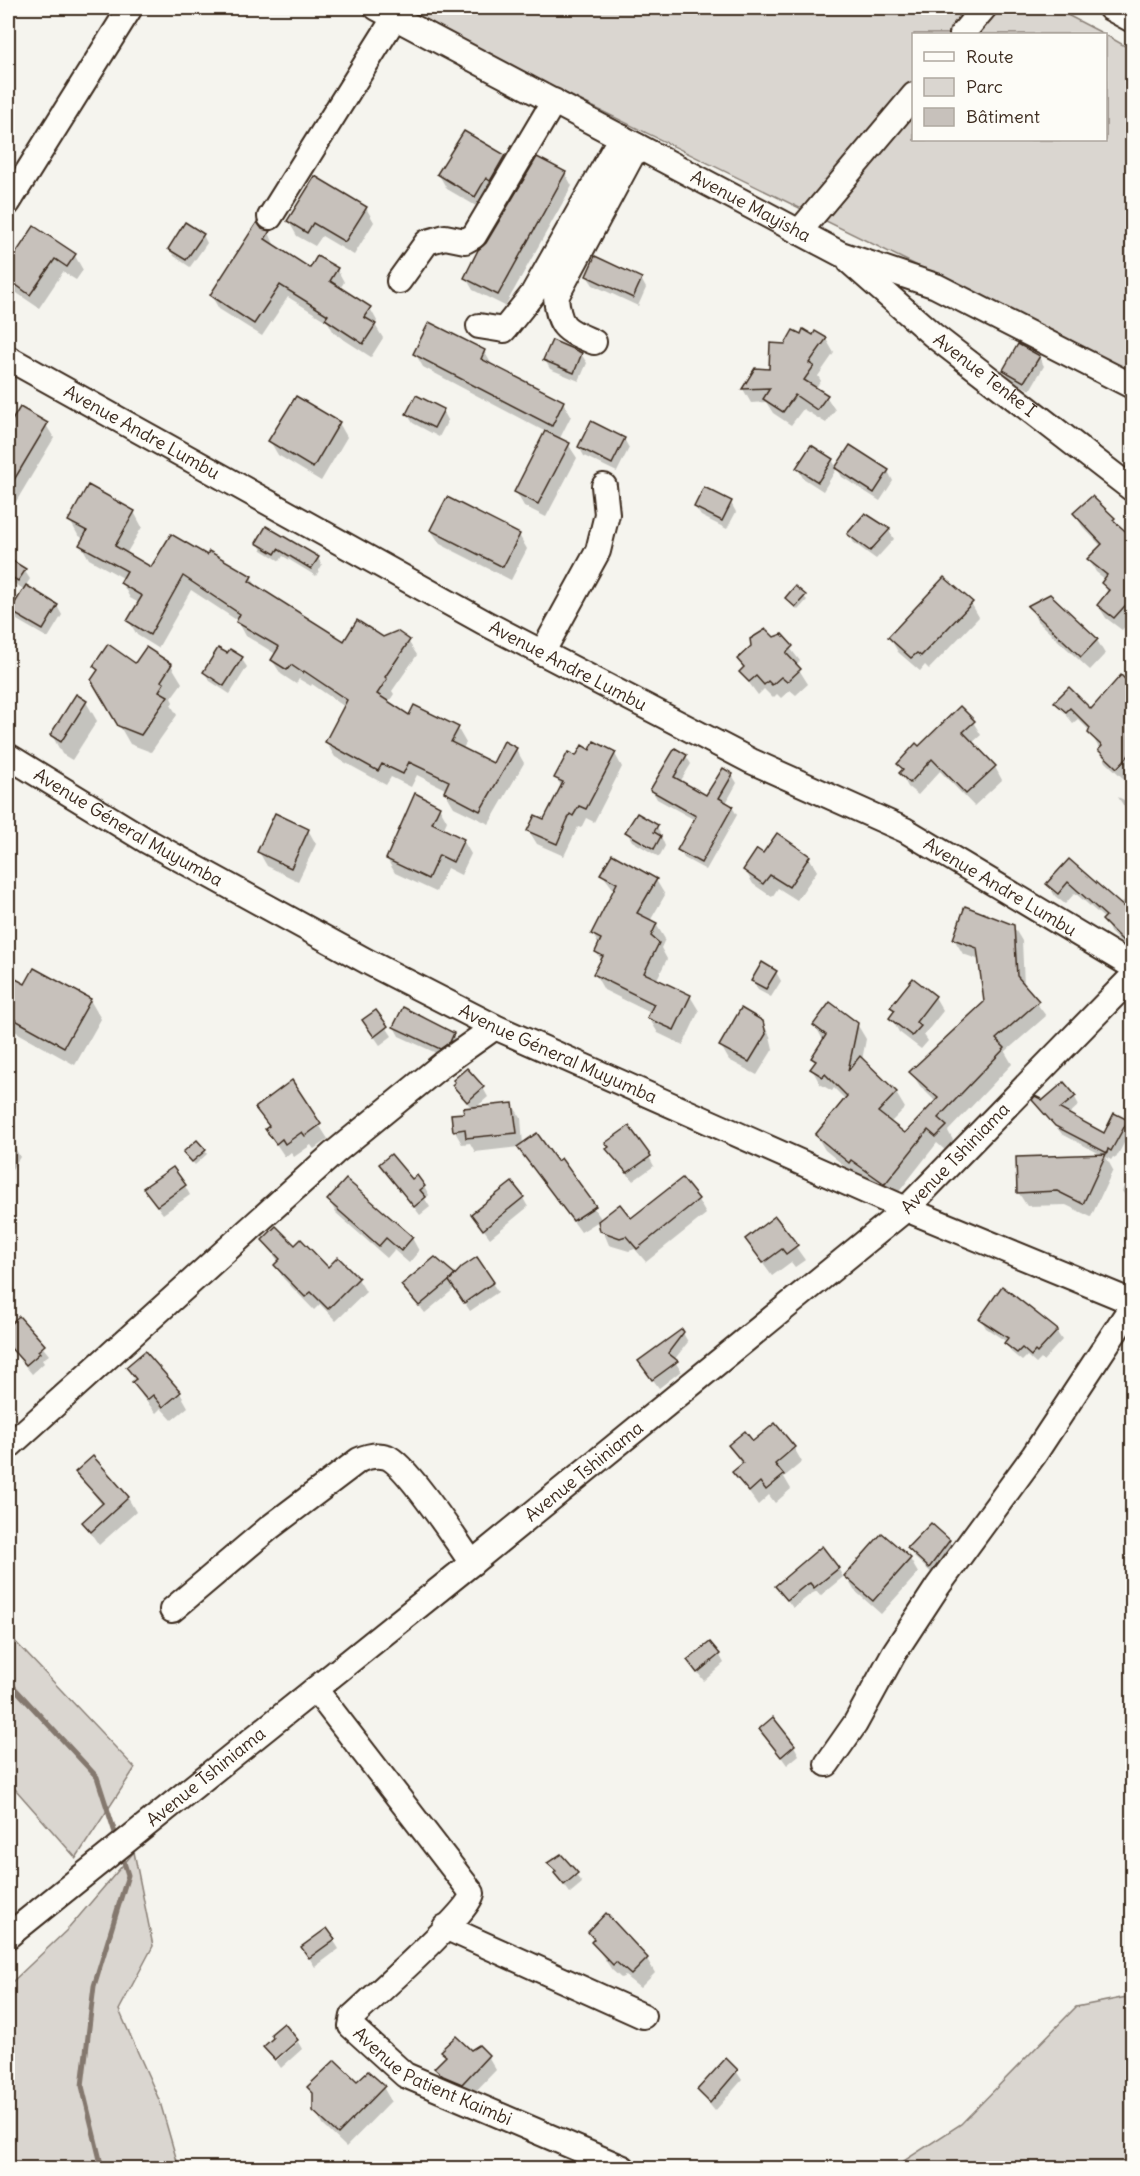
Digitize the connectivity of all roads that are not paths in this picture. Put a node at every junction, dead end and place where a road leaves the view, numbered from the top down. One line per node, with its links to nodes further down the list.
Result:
1 (130, 8): 10 (street)
2 (984, 8): 6 (street)
3 (1110, 8): 5 (street)
4 (386, 12): 8 (street, Avenue Mayisha); 11 (street)
5 (1132, 20)
6 (963, 33)
7 (912, 97): 12 (street)
8 (554, 102): 9 (street, Avenue Mayisha); 14 (street)
9 (629, 141): 12 (street, Avenue Mayisha); 15 (street); 16 (street)
10 (8, 203)
11 (270, 217)
12 (799, 232): 13 (street, Avenue Mayisha)
13 (841, 254): 18 (street, Avenue Mayisha); 20 (street, Avenue Tenke I)
14 (399, 281)
15 (479, 326)
16 (594, 342)
17 (8, 357): 21 (street, Avenue Andre Lumbu)
18 (1132, 386)
19 (604, 486): 21 (street)
20 (1132, 489)
21 (543, 652): 23 (street, Avenue Andre Lumbu)
22 (8, 756): 25 (street, Avenue Géneral Muyumba)
23 (1132, 966)
24 (1132, 977): 26 (street, Avenue Tshiniama)
25 (495, 1027): 26 (street, Avenue Géneral Muyumba); 29 (street)
26 (906, 1209): 27 (street, Avenue Géneral Muyumba); 30 (street, Avenue Tshiniama)
27 (1132, 1302)
28 (1132, 1306): 33 (street)
29 (8, 1447)
30 (472, 1563): 31 (street); 32 (street, Avenue Tshiniama)
31 (172, 1610)
32 (315, 1689): 34 (street, Avenue Patient Kaimbi); 35 (street, Avenue Tshiniama)
33 (827, 1764)
34 (445, 1927): 36 (street); 37 (street, Avenue Patient Kaimbi)
35 (8, 1936)
36 (643, 2016)
37 (623, 2169)

